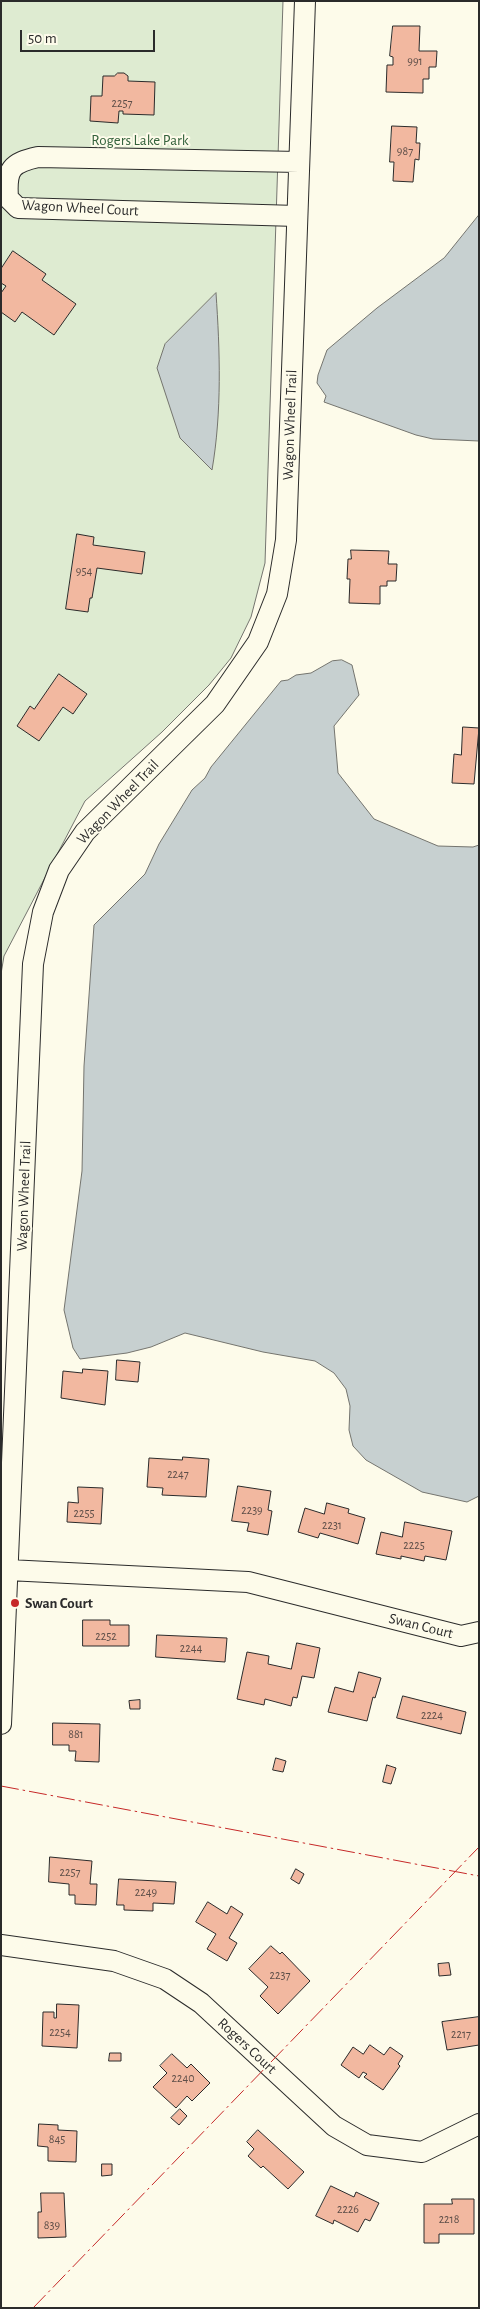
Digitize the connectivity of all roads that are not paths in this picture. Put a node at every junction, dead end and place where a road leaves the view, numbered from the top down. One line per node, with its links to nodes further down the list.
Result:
1 (305, 1): 2 (street, Wagon Wheel Trail)
2 (299, 162): 3 (street, Wagon Wheel Trail); 3 (street, Wagon Wheel Court)
3 (297, 216): 4 (street, Wagon Wheel Trail)
4 (7, 1475): 5 (street, Wagon Wheel Trail)
5 (8, 1570): 6 (street, Swan Court); 7 (street, Wagon Wheel Trail)
6 (479, 1632)
7 (1, 1724)
8 (1, 1945): 9 (street, Rogers Court)
9 (479, 2124)

